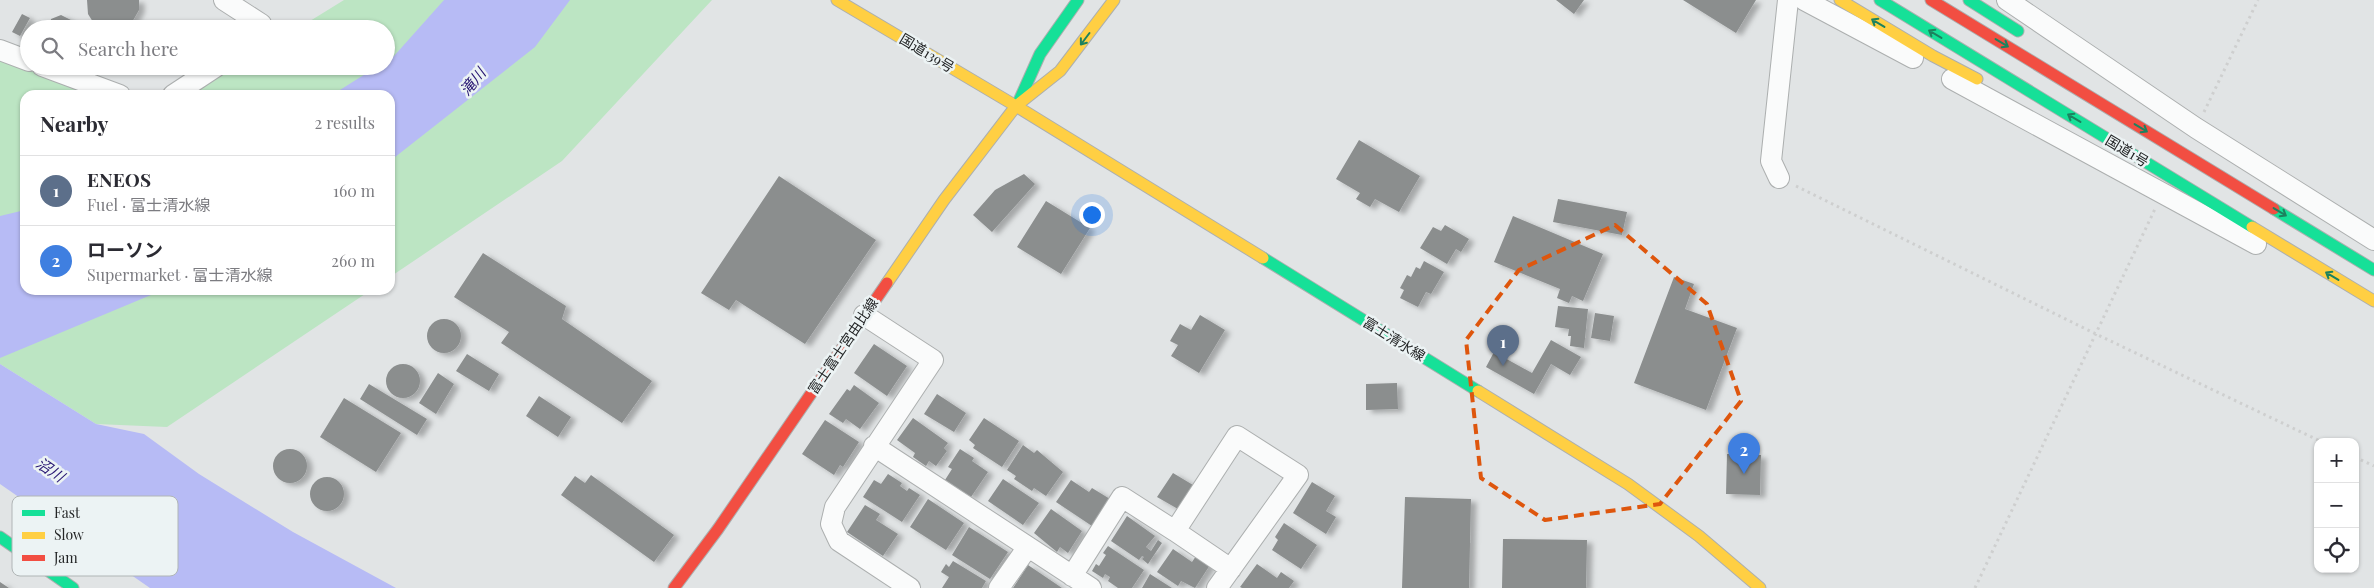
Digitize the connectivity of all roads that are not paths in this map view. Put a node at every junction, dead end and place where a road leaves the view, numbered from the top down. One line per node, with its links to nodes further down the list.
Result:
1 (224, 0): 12 (street)
2 (837, 0): 21 (main road, 国道139号)
3 (1078, 0): 21 (main road)
4 (1114, 0): 21 (main road, one-way to 21)
5 (1788, 0): 24 (street)
6 (1804, 0): 30 (street)
7 (1840, 0): 18 (main road, one-way to 7)
8 (1880, 0): 26 (main road, 国道1号, one-way to 8)
9 (1931, 0): 25 (main road, 国道1号, one-way to 25)
10 (1969, 0): 13 (main road)
11 (2007, 0): 27 (street)
12 (255, 20)
13 (2025, 36)
14 (0, 50): 15 (street)
15 (20, 58)
16 (66, 75): 19 (street)
17 (203, 75): 20 (street)
18 (1995, 88)
19 (107, 90)
20 (181, 90)
21 (1016, 106): 31 (main road, 富士富士宮由比線); 46 (main road, 富士清水線)
22 (2047, 116): 26 (main road)
23 (2143, 116): 25 (main road)
24 (1779, 178)
25 (2234, 184): 28 (main road, 国道1号, one-way to 28)
26 (2213, 203): 29 (main road, 国道1号, one-way to 26)
27 (2374, 240)
28 (2374, 270)
29 (2374, 301)
30 (2374, 314)
31 (864, 315): 32 (street); 41 (main road, 富士富士宮由比線)
32 (874, 446): 36 (street); 42 (street)
33 (1175, 531): 37 (street); 37 (street); 39 (street)
34 (0, 537): 35 (main road)
35 (12, 545)
36 (1027, 548): 39 (street); 43 (street)
37 (1231, 568): 45 (street)
38 (56, 576): 40 (main road)
39 (1072, 576): 44 (street)
40 (73, 588)
41 (674, 588)
42 (910, 588)
43 (999, 588)
44 (1091, 588)
45 (1217, 588)
46 (1760, 588)

